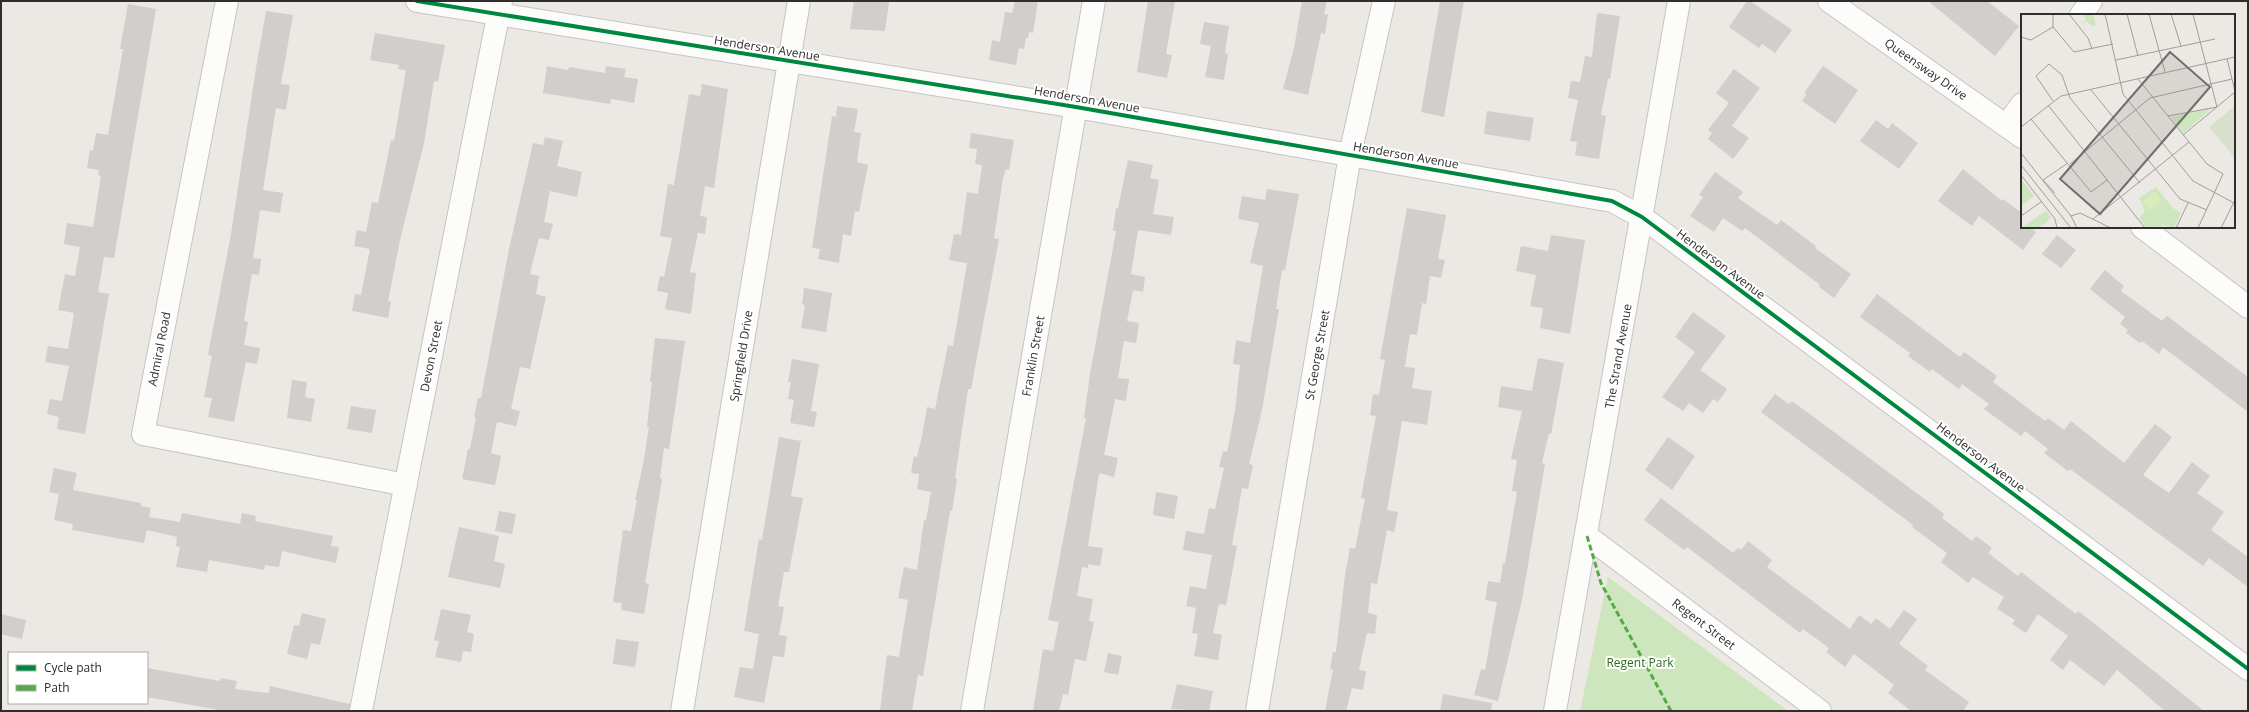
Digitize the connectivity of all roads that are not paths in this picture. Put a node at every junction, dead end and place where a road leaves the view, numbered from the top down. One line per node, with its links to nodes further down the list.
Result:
1 (227, 1): 19 (street, Admiral Road)
2 (417, 1): 9 (street, Henderson Avenue)
3 (800, 1): 11 (street, Springfield Drive)
4 (1094, 1): 12 (street, Franklin Street)
5 (1384, 1): 15 (street, St George Street)
6 (1680, 1): 16 (street, The Strand Avenue)
7 (1829, 1): 14 (street, Queensway Drive)
8 (2091, 1): 10 (street)
9 (500, 7): 11 (street, Henderson Avenue); 19 (street, Devon Street)
10 (2082, 14)
11 (789, 62): 12 (street, Henderson Avenue); 23 (street, Springfield Drive)
12 (1076, 107): 15 (street, Henderson Avenue); 24 (street, Franklin Street)
13 (2021, 107): 14 (street)
14 (2014, 131)
15 (1350, 155): 16 (street, Henderson Avenue); 25 (street, St George Street)
16 (1642, 217): 20 (street, The Strand Avenue); 21 (street, Henderson Avenue)
17 (2143, 228): 18 (street)
18 (2248, 307)
19 (406, 485): 22 (street, Devon Street)
20 (1588, 536): 26 (street, The Strand Avenue); 27 (street, Regent Street)
21 (2248, 669)
22 (361, 711)
23 (682, 711)
24 (972, 711)
25 (1257, 711)
26 (1555, 711)
27 (1820, 711)

